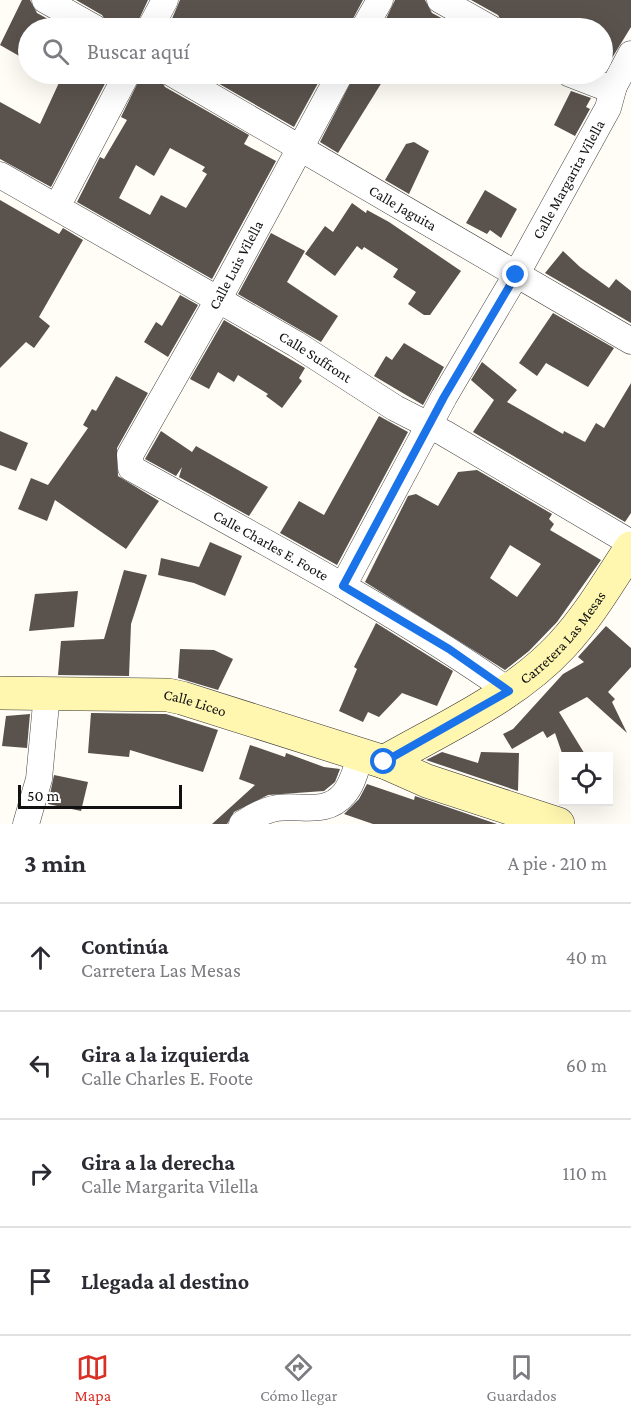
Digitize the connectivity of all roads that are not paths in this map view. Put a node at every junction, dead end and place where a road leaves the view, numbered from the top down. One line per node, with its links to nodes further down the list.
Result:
1 (45, 0): 5 (street)
2 (165, 0): 6 (street)
3 (380, 0): 7 (street)
4 (440, 0): 8 (street)
5 (77, 18)
6 (155, 18)
7 (370, 18)
8 (472, 18)
9 (631, 54): 14 (street, Calle Margarita Vilella)
10 (122, 84): 17 (street)
11 (190, 84): 15 (street, Calle Jaguita)
12 (334, 84): 15 (street, Calle Luis Vilella)
13 (596, 84): 14 (street)
14 (614, 86): 18 (street, Calle Margarita Vilella)
15 (298, 148): 18 (street, Calle Jaguita); 19 (street, Calle Luis Vilella)
16 (0, 175): 17 (street, Calle Suffront)
17 (57, 207): 19 (street, Calle Suffront)
18 (516, 275): 20 (street, Calle Jaguita); 21 (street, Calle Margarita Vilella)
19 (218, 300): 21 (street, Calle Suffront); 22 (street, Calle Luis Vilella)
20 (631, 341)
21 (429, 426): 23 (street, Calle Suffront); 25 (street, Calle Margarita Vilella)
22 (129, 455): 25 (street, Calle Charles E. Foote)
23 (631, 543)
24 (631, 548): 26 (street, Carretera Las Mesas)
25 (343, 586): 26 (street, Calle Charles E. Foote)
26 (509, 691): 29 (street, Carretera Las Mesas)
27 (0, 693): 28 (street, Calle Liceo)
28 (47, 693): 29 (street, Calle Liceo); 30 (street)
29 (372, 759): 31 (street); 32 (street, Calle Liceo)
30 (26, 824)
31 (243, 824)
32 (558, 824)

